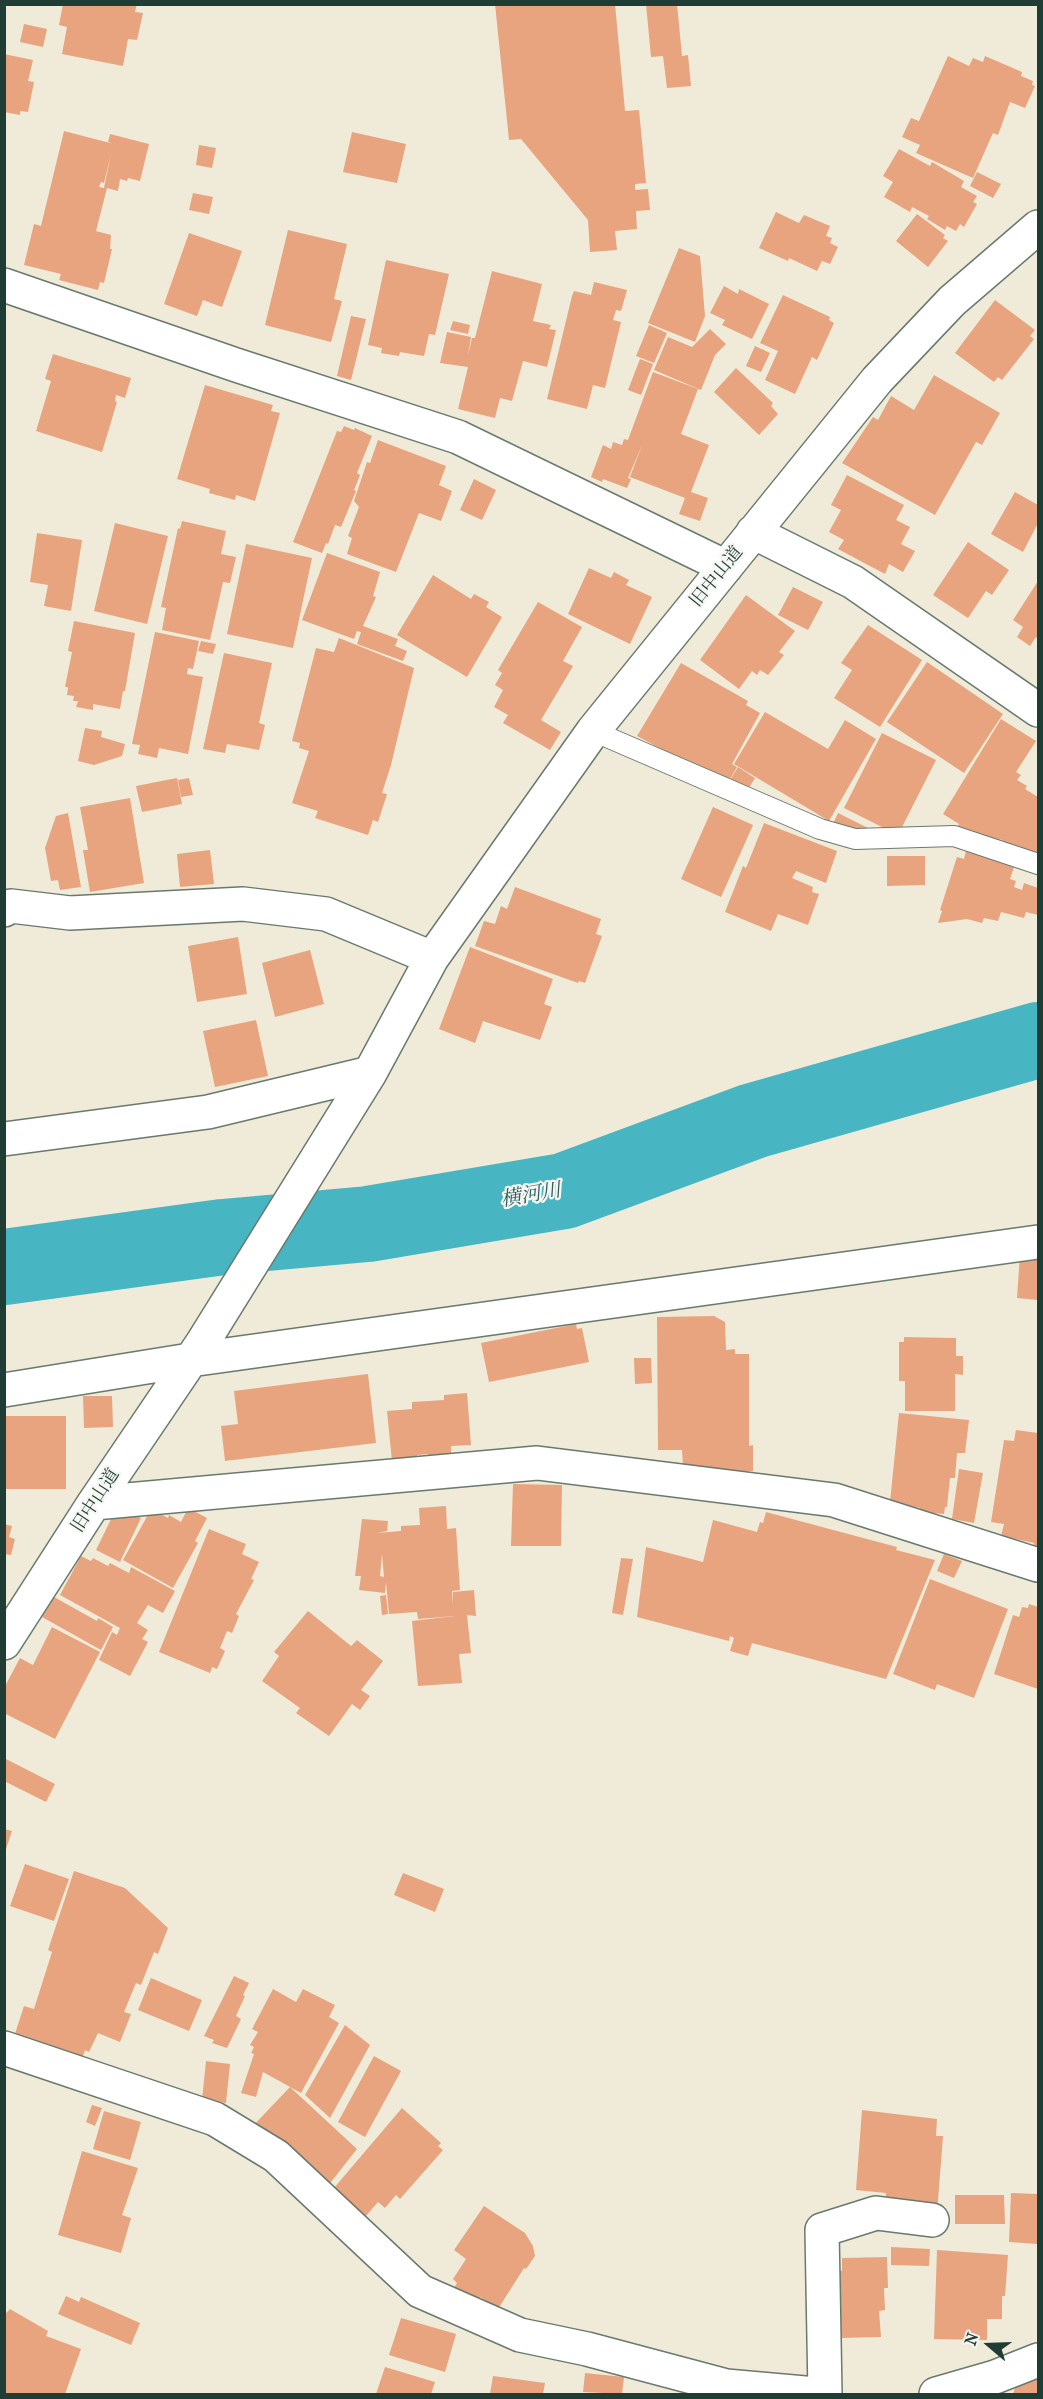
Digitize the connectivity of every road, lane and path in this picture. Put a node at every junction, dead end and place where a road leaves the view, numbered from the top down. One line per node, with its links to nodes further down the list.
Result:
1 (1038, 227): 3 (street, 旧中山道)
2 (4, 285): 4 (street)
3 (753, 532): 4 (street, 旧中山道); 5 (street)
4 (726, 567): 6 (street, 旧中山道)
5 (1038, 710)
6 (593, 731): 7 (lane); 9 (street, 旧中山道)
7 (1038, 864)
8 (4, 910): 9 (street)
9 (432, 958): 10 (street, 旧中山道)
10 (363, 1083): 11 (street); 13 (street, 旧中山道)
11 (4, 1139)
12 (1038, 1242): 13 (street)
13 (196, 1351): 14 (street); 15 (street, 旧中山道)
14 (4, 1390)
15 (93, 1503): 16 (street); 17 (street, 旧中山道)
16 (1038, 1565)
17 (4, 1643)
18 (4, 2048): 21 (street)
19 (932, 2220): 22 (street)
20 (1038, 2360): 24 (street)
21 (816, 2394)
22 (825, 2394)
23 (920, 2394): 24 (street)
24 (937, 2394)

